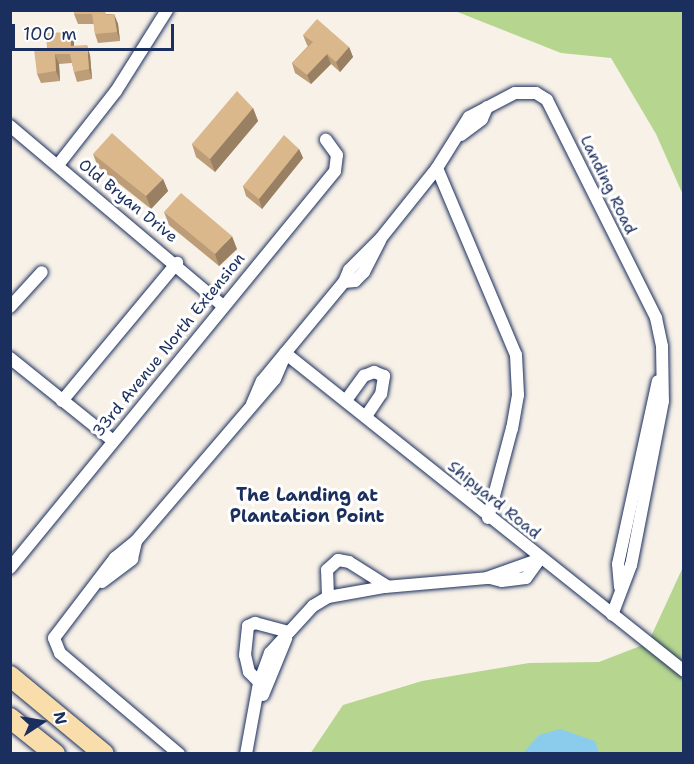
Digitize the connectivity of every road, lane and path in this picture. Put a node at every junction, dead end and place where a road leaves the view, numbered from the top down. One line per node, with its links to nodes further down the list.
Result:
1 (167, 10): 4 (street)
2 (10, 126): 4 (street, Old Bryan Drive)
3 (327, 140): 8 (street, 33rd Avenue North Extension)
4 (57, 165): 6 (street, Old Bryan Drive)
5 (437, 168): 10 (street, Landing Road); 16 (street); 21 (street, Landing Road)
6 (177, 263): 8 (street, Old Bryan Drive); 13 (street)
7 (42, 272): 9 (street)
8 (222, 305): 15 (street, 33rd Avenue North Extension)
9 (10, 307)
10 (285, 353): 12 (street, Shipyard Road); 29 (street, Landing Road)
11 (10, 358): 13 (street)
12 (347, 399): 14 (street, Shipyard Road); 14 (street)
13 (62, 401): 15 (street)
14 (366, 416): 16 (street, Shipyard Road)
15 (112, 441): 18 (street, 33rd Avenue North Extension)
16 (488, 518): 17 (street, Shipyard Road)
17 (540, 559): 19 (street); 21 (street, Shipyard Road)
18 (10, 568)
19 (387, 586): 20 (street); 20 (street)
20 (328, 597): 22 (street)
21 (612, 615): 23 (street, Shipyard Road)
22 (288, 632): 25 (street); 25 (street)
23 (684, 671)
24 (10, 676): 28 (highway)
25 (263, 685): 30 (street)
26 (10, 718): 27 (highway)
27 (55, 753)
28 (104, 753)
29 (179, 753)
30 (246, 753)

